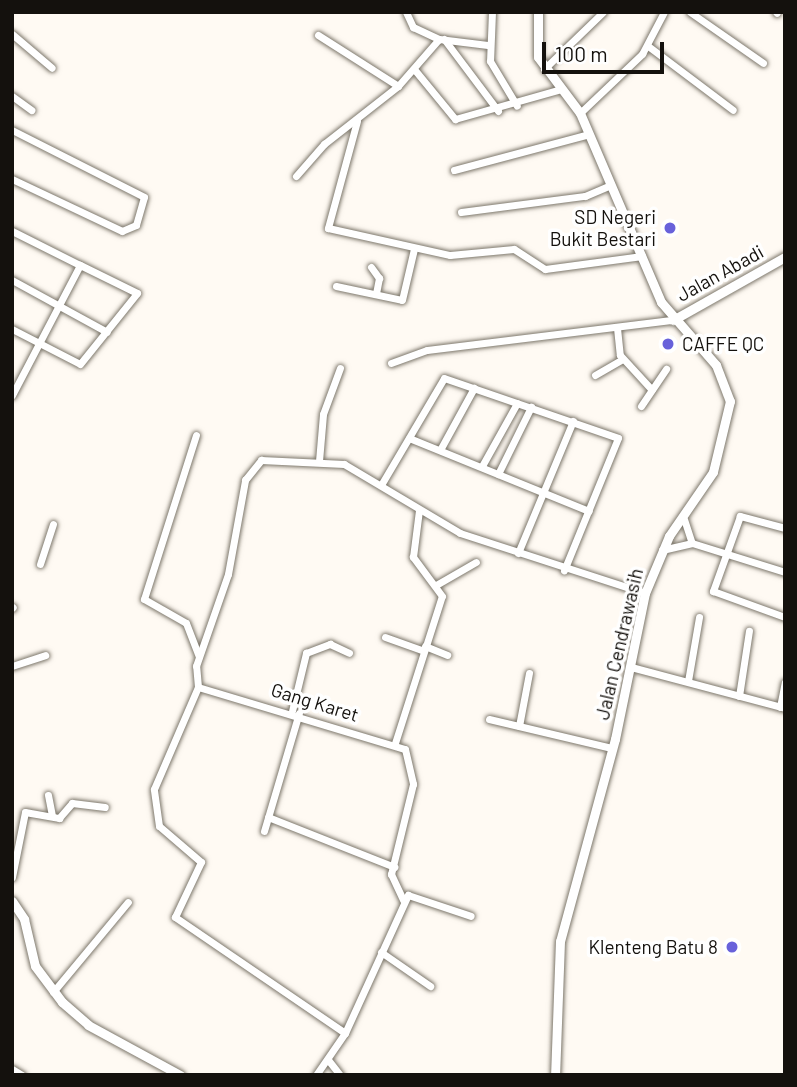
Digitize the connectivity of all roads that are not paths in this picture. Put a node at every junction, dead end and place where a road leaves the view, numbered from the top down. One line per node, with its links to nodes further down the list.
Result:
1 (406, 12): 9 (street)
2 (492, 12): 10 (street)
3 (538, 12): 15 (street)
4 (603, 12): 15 (street)
5 (664, 12): 11 (street)
6 (690, 12): 12 (street)
7 (318, 35): 16 (street)
8 (14, 37): 13 (street)
9 (441, 39): 10 (street); 14 (street); 22 (street)
10 (488, 45): 19 (street)
11 (648, 46): 21 (street); 23 (street)
12 (763, 63)
13 (52, 68)
14 (414, 69): 16 (street); 22 (street)
15 (544, 69): 17 (street, Jalan Cendrawasih)
16 (398, 86): 24 (street)
17 (561, 89): 19 (street); 23 (street, Jalan Cendrawasih)
18 (12, 96): 20 (street)
19 (517, 106): 22 (street)
20 (31, 110)
21 (733, 110)
22 (498, 111)
23 (580, 113): 26 (street, Jalan Cendrawasih)
24 (357, 121): 28 (street); 33 (street)
25 (12, 130): 29 (street)
26 (589, 134): 27 (street); 30 (street, Jalan Cendrawasih)
27 (454, 170)
28 (296, 176)
29 (12, 179)
30 (611, 185): 31 (street); 34 (street, Jalan Cendrawasih)
31 (461, 212)
32 (12, 231): 36 (street)
33 (414, 249): 34 (street); 40 (street)
34 (642, 256): 42 (street, Jalan Cendrawasih)
35 (785, 257): 42 (street, Jalan Abadi)
36 (80, 265): 41 (street); 45 (street)
37 (371, 267): 40 (street)
38 (12, 280): 41 (street)
39 (336, 286): 40 (street)
40 (376, 294)
41 (57, 303): 45 (street); 46 (street)
42 (673, 320): 43 (street); 70 (street, Jalan Cendrawasih)
43 (617, 328): 47 (street); 48 (street)
44 (12, 329): 46 (street)
45 (107, 332): 46 (street)
46 (38, 343): 52 (street)
47 (623, 359): 51 (street); 54 (street)
48 (391, 363)
49 (340, 368): 63 (street)
50 (666, 369): 54 (street)
51 (595, 375)
52 (16, 379): 55 (street)
53 (474, 388): 56 (street); 61 (street); 62 (street)
54 (652, 390): 57 (street)
55 (12, 395)
56 (517, 403): 58 (street); 64 (street)
57 (641, 406)
58 (531, 407): 59 (street); 65 (street)
59 (573, 421): 67 (street); 69 (street)
60 (196, 435): 91 (street)
61 (409, 438): 62 (street); 66 (street)
62 (440, 450): 64 (street)
63 (319, 461): 66 (street); 91 (street)
64 (482, 466): 65 (street)
65 (498, 474): 67 (street)
66 (381, 485): 68 (street)
67 (543, 492): 69 (street); 75 (street)
68 (419, 510): 75 (street); 81 (street)
69 (589, 511): 79 (street)
70 (684, 519): 73 (street); 74 (street, Jalan Cendrawasih)
71 (53, 524): 78 (street)
72 (785, 528): 76 (street)
73 (692, 543): 74 (street); 76 (street)
74 (662, 550): 82 (street, Jalan Cendrawasih)
75 (518, 553): 79 (street)
76 (726, 554): 80 (street); 84 (street)
77 (476, 562): 81 (street)
78 (40, 564)
79 (564, 570): 82 (street)
80 (785, 572)
81 (436, 585): 87 (street)
82 (645, 593): 93 (street, Jalan Cendrawasih)
83 (699, 617): 95 (street)
84 (785, 617)
85 (749, 631): 98 (street)
86 (385, 637): 87 (street)
87 (424, 649): 90 (street); 103 (street)
88 (349, 653): 100 (street)
89 (45, 655): 92 (street)
90 (447, 655)
91 (199, 658): 97 (street)
92 (12, 666)
93 (631, 667): 95 (street); 104 (street, Jalan Cendrawasih)
94 (529, 673): 102 (street)
95 (688, 681): 98 (street)
96 (785, 682): 99 (street)
97 (198, 687): 100 (street, Gang Karet); 119 (street)
98 (739, 696): 99 (street)
99 (782, 708)
100 (296, 712): 103 (street, Gang Karet); 108 (street)
101 (489, 719): 102 (street)
102 (519, 726): 104 (street)
103 (395, 743): 110 (street)
104 (612, 748): 126 (street, Jalan Cendrawasih)
105 (48, 794): 107 (street)
106 (105, 807): 107 (street)
107 (51, 817): 111 (street)
108 (268, 817): 109 (street); 110 (street)
109 (264, 831)
110 (394, 867): 112 (street)
111 (12, 877)
112 (405, 897): 115 (street); 116 (street)
113 (12, 901): 118 (street)
114 (128, 902): 118 (street)
115 (471, 916)
116 (381, 952): 117 (street); 119 (street)
117 (430, 986)
118 (53, 992): 123 (street)
119 (345, 1033): 120 (street)
120 (329, 1061): 124 (street); 125 (street)
121 (12, 1069): 122 (street)
122 (22, 1075)
123 (180, 1075)
124 (316, 1075)
125 (340, 1075)
126 (555, 1075)

